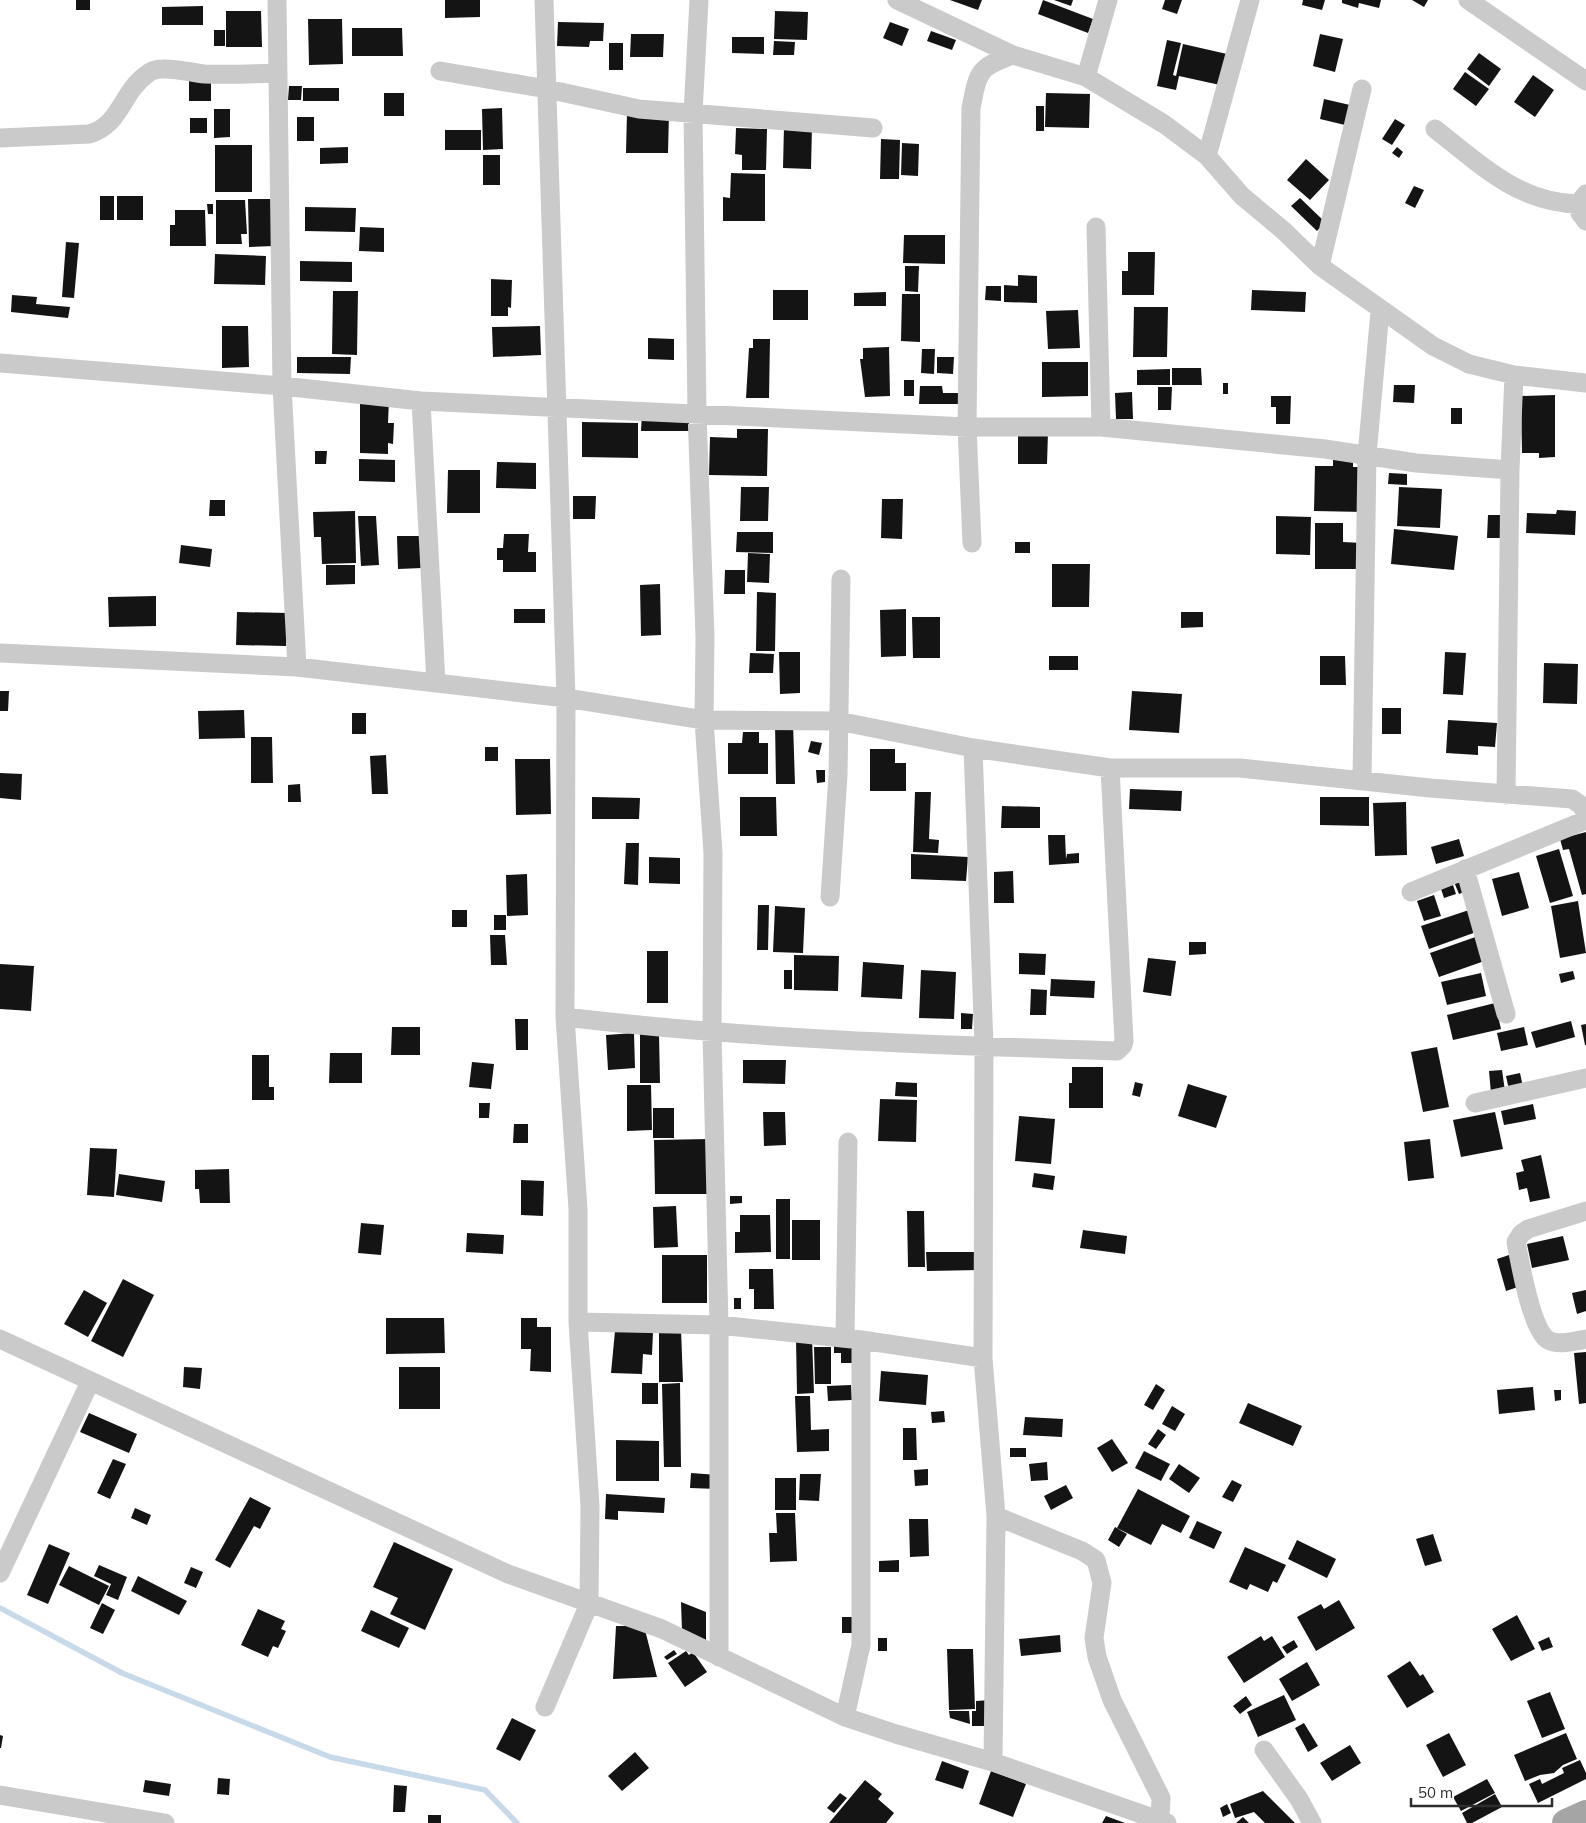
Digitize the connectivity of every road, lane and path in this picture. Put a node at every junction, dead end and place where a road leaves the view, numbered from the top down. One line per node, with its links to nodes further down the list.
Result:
1 (278, 0): 10 (street)
2 (544, 0): 13 (street)
3 (699, 0): 15 (street)
4 (897, 0): 8 (street)
5 (1108, 0): 11 (street)
6 (1250, 0): 19 (street)
7 (1468, 0): 12 (street)
8 (1013, 56): 11 (street); 31 (street)
9 (440, 71): 13 (street)
10 (278, 73): 18 (street); 27 (street)
11 (1086, 77): 19 (street)
12 (1586, 81)
13 (547, 89): 15 (street); 29 (street)
14 (1362, 89): 22 (street)
15 (693, 113): 16 (street); 30 (street)
16 (873, 128)
17 (1435, 129): 20 (street)
18 (0, 138)
19 (1207, 156): 22 (street)
20 (1583, 206)
21 (1096, 227): 32 (street)
22 (1320, 266): 23 (street)
23 (1380, 311): 25 (street); 33 (street)
24 (0, 364): 27 (street)
25 (1514, 375): 26 (street); 34 (street)
26 (1586, 383)
27 (282, 386): 28 (street); 38 (street)
28 (421, 401): 29 (street); 39 (street)
29 (557, 407): 30 (street); 40 (street)
30 (698, 412): 31 (street); 41 (street)
31 (967, 427): 32 (street); 35 (street)
32 (1101, 427): 33 (street)
33 (1367, 455): 34 (street); 45 (street)
34 (1510, 470): 46 (street)
35 (972, 543)
36 (841, 579): 42 (street)
37 (0, 653): 38 (street)
38 (297, 667): 39 (street)
39 (436, 683): 40 (street)
40 (566, 698): 41 (street); 53 (street)
41 (704, 720): 42 (street); 54 (street)
42 (838, 721): 43 (street); 51 (street)
43 (973, 748): 44 (street); 55 (street)
44 (1110, 768): 45 (street); 55 (street)
45 (1362, 780): 46 (street)
46 (1506, 795): 47 (street)
47 (1586, 814)
48 (1586, 820): 49 (street)
49 (1465, 870): 50 (street); 52 (street)
50 (1411, 892)
51 (830, 897)
52 (1506, 1014)
53 (565, 1017): 54 (street); 60 (street)
54 (712, 1032): 55 (street); 61 (street)
55 (984, 1046): 65 (street)
56 (1586, 1078): 57 (street)
57 (1475, 1104)
58 (848, 1142): 64 (street)
59 (1586, 1211): 62 (street)
60 (578, 1322): 61 (street); 69 (street)
61 (719, 1326): 64 (street); 70 (street)
62 (1586, 1338)
63 (0, 1339): 66 (street)
64 (853, 1339): 65 (street); 72 (street)
65 (983, 1358): 67 (street)
66 (90, 1382): 68 (street); 69 (street)
67 (996, 1516): 74 (street); 77 (street)
68 (0, 1573)
69 (589, 1604): 70 (street); 71 (street)
70 (719, 1657): 72 (street)
71 (545, 1706)
72 (846, 1717): 74 (street)
73 (1264, 1750): 79 (street)
74 (993, 1762): 77 (street)
75 (0, 1795): 78 (street)
76 (1586, 1814): 80 (main road)
77 (1164, 1821)
78 (165, 1823)
79 (1312, 1823)
80 (1566, 1823)

